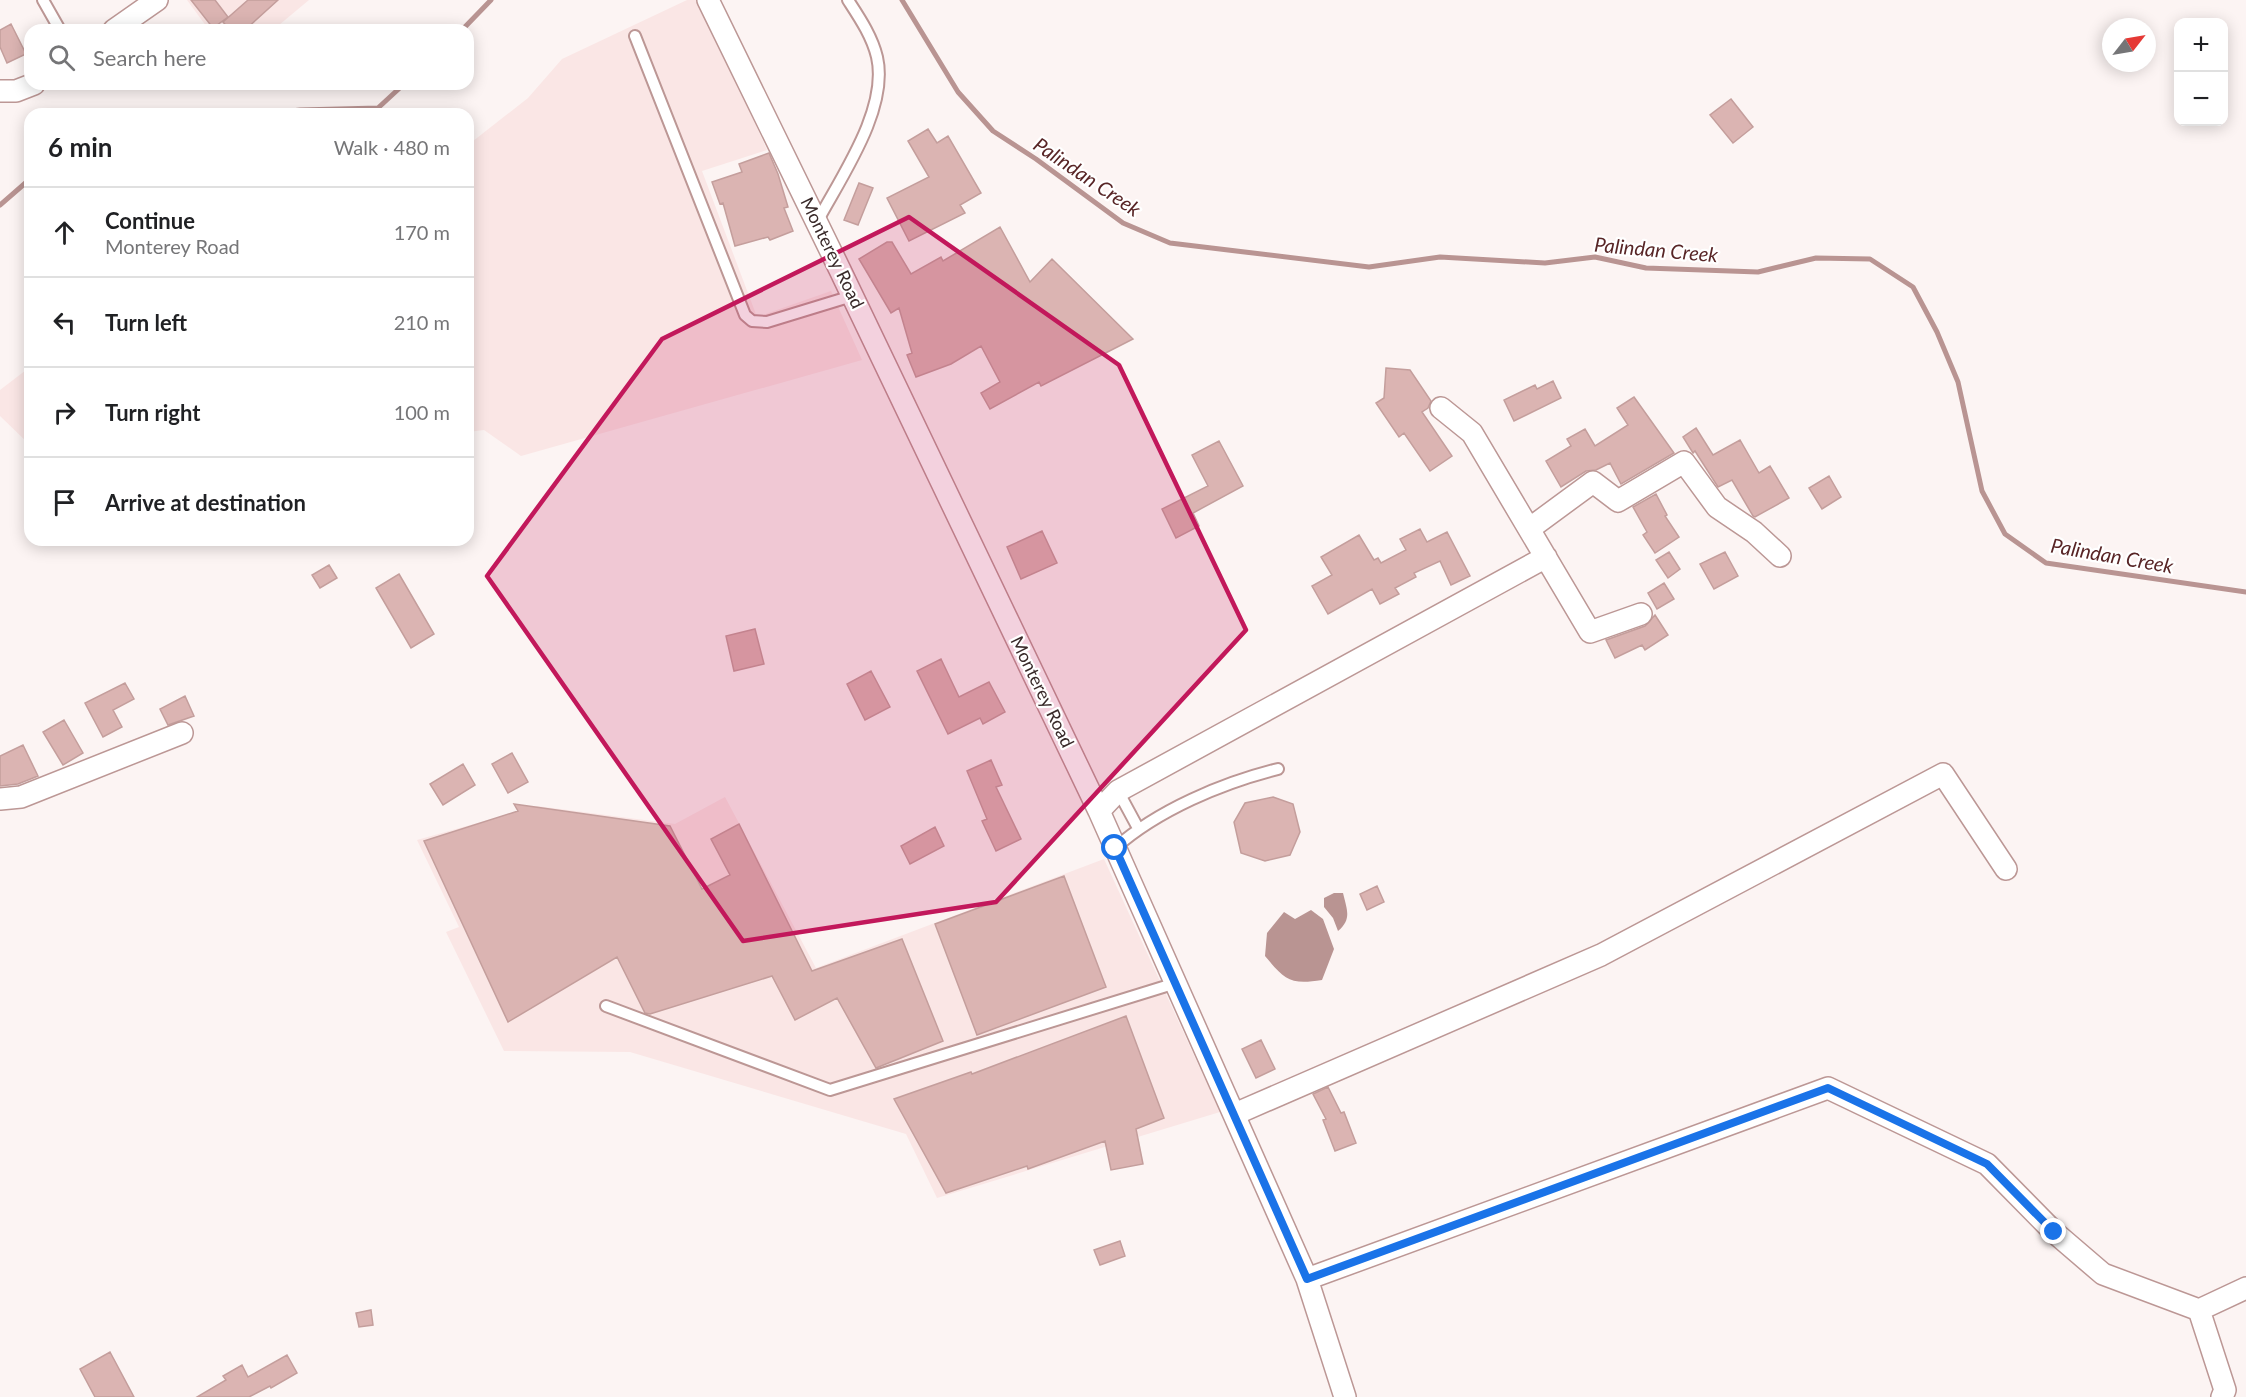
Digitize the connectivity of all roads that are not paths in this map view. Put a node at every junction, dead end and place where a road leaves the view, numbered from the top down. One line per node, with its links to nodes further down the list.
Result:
1 (43, 0): 5 (lane)
2 (157, 0): 6 (street)
3 (708, 0): 10 (street, Monterey Road)
4 (848, 0): 10 (lane)
5 (57, 24)
6 (123, 24)
7 (635, 36): 11 (lane)
8 (24, 88): 9 (street)
9 (0, 91)
10 (817, 222): 11 (street, Monterey Road)
11 (852, 296): 21 (street, Monterey Road)
12 (1441, 408): 13 (street)
13 (1529, 529): 14 (street); 15 (street)
14 (1780, 556)
15 (1546, 557): 16 (street); 19 (street)
16 (1641, 614)
17 (182, 734): 20 (street)
18 (1278, 770): 22 (lane)
19 (1118, 791): 21 (street); 22 (lane)
20 (0, 799)
21 (1099, 811): 23 (street, Monterey Road)
22 (1137, 828): 23 (lane)
23 (1115, 848): 25 (street, Monterey Road)
24 (2006, 869): 27 (street)
25 (1176, 983): 26 (lane); 27 (street, Monterey Road)
26 (606, 1006)
27 (1235, 1114): 28 (street, Monterey Road)
28 (1307, 1279): 30 (street); 31 (street, Monterey Road)
29 (2246, 1288): 30 (street)
30 (2199, 1310): 32 (street)
31 (1345, 1397)
32 (2222, 1397)

